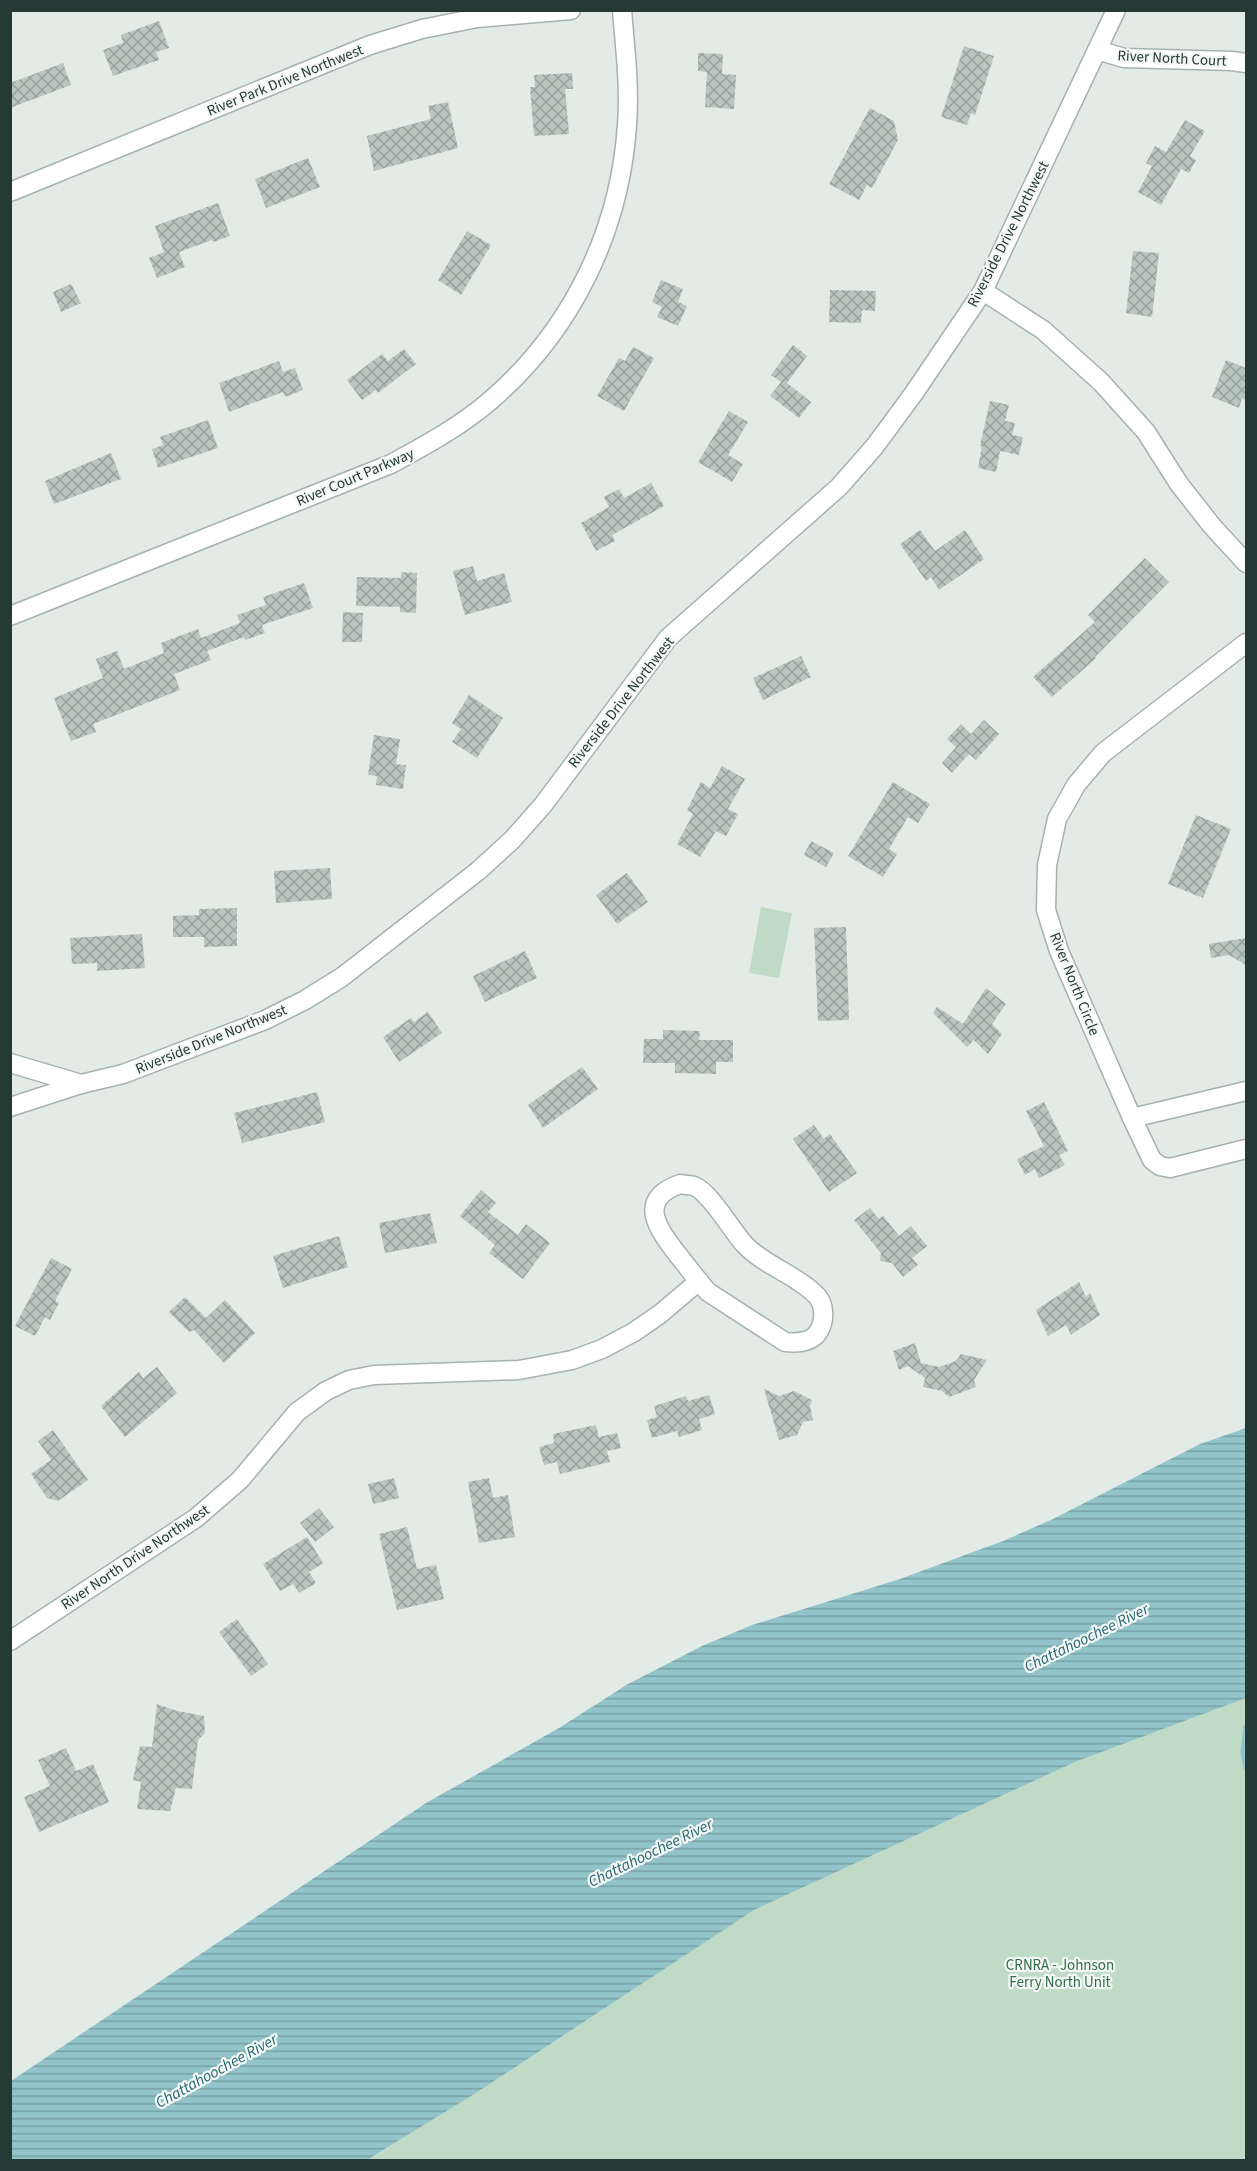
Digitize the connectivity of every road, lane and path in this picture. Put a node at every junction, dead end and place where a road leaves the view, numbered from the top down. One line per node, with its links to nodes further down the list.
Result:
1 (571, 10): 6 (street, River Park Drive Northwest)
2 (622, 10): 9 (street, River Court Parkway)
3 (1116, 10): 4 (street, Riverside Drive Northwest)
4 (1097, 50): 5 (street, River North Court); 7 (street, Riverside Drive Northwest)
5 (1246, 63)
6 (10, 192)
7 (983, 291): 8 (street); 12 (street, Riverside Drive Northwest)
8 (1246, 562)
9 (10, 616)
10 (1246, 643): 15 (street, River North Circle)
11 (10, 1063): 12 (street)
12 (81, 1084): 14 (street, Riverside Drive Northwest)
13 (1246, 1091): 15 (street)
14 (10, 1107)
15 (1132, 1118): 16 (street, River North Circle)
16 (1246, 1149)
17 (699, 1281): 17 (street); 18 (street, River North Drive Northwest)
18 (10, 1641)

